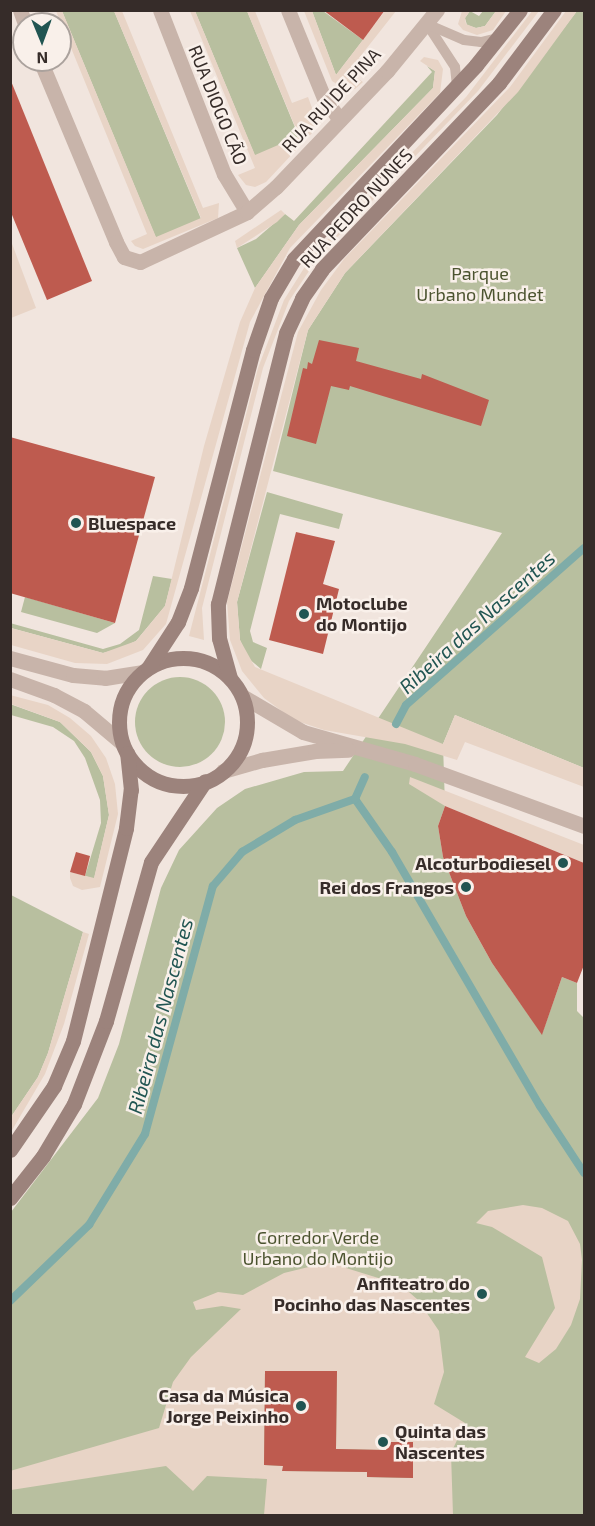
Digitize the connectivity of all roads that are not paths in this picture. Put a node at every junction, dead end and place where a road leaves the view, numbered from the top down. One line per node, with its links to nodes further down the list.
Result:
1 (160, 10): 11 (street, RUA DIOGO CÃO)
2 (288, 10): 10 (street)
3 (437, 10): 6 (street, RUA RUI DE PINA)
4 (520, 10): 7 (main road, RUA PEDRO NUNES)
5 (554, 10): 14 (main road, RUA PEDRO NUNES)
6 (427, 24): 7 (lane); 9 (lane); 10 (street, RUA RUI DE PINA)
7 (500, 38): 9 (main road, RUA PEDRO NUNES)
8 (45, 72): 11 (street, RUA RUI DE PINA)
9 (457, 86): 13 (main road, RUA PEDRO NUNES)
10 (340, 120): 11 (street, RUA RUI DE PINA)
11 (247, 212)
12 (10, 658): 13 (street)
13 (145, 670): 14 (main road, RUA PEDRO NUNES); 17 (main road, RUA PEDRO NUNES)
14 (230, 678): 16 (main road, RUA PEDRO NUNES)
15 (10, 679): 17 (street)
16 (242, 696): 18 (street); 19 (main road, RUA PEDRO NUNES)
17 (124, 748): 20 (main road, RUA PEDRO NUNES); 22 (main road)
18 (360, 750): 19 (street); 21 (street)
19 (223, 771): 20 (main road, RUA PEDRO NUNES)
20 (205, 781): 23 (main road)
21 (585, 826)
22 (10, 1150)
23 (10, 1198)

